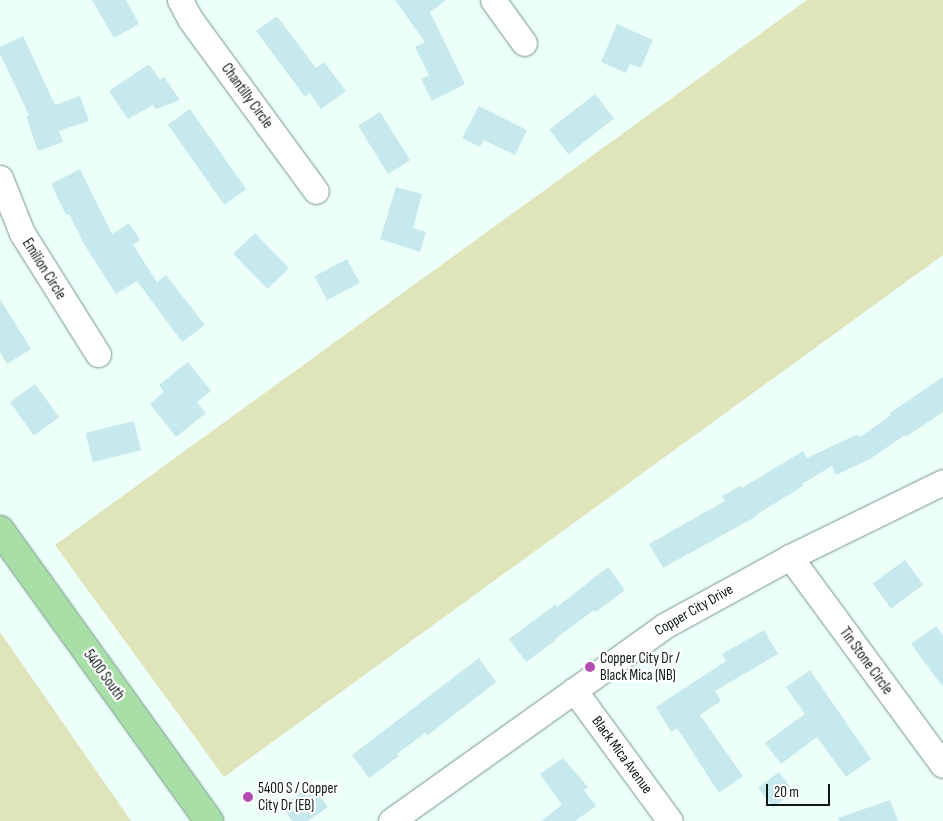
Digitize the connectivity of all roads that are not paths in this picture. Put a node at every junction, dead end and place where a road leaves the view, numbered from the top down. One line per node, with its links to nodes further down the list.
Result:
1 (180, 0): 5 (street, Chantilly Circle)
2 (493, 0): 3 (street)
3 (524, 42)
4 (0, 178): 6 (street, Emilion Circle)
5 (316, 191)
6 (98, 354)
7 (943, 482): 9 (street, Copper City Drive)
8 (0, 530): 12 (main road, 5400 South)
9 (790, 557): 10 (street, Copper City Drive); 11 (street, Tin Stone Circle)
10 (574, 690): 13 (street, Copper City Drive); 14 (street, Black Mica Avenue)
11 (943, 766)
12 (209, 821)
13 (391, 821)
14 (670, 821)

